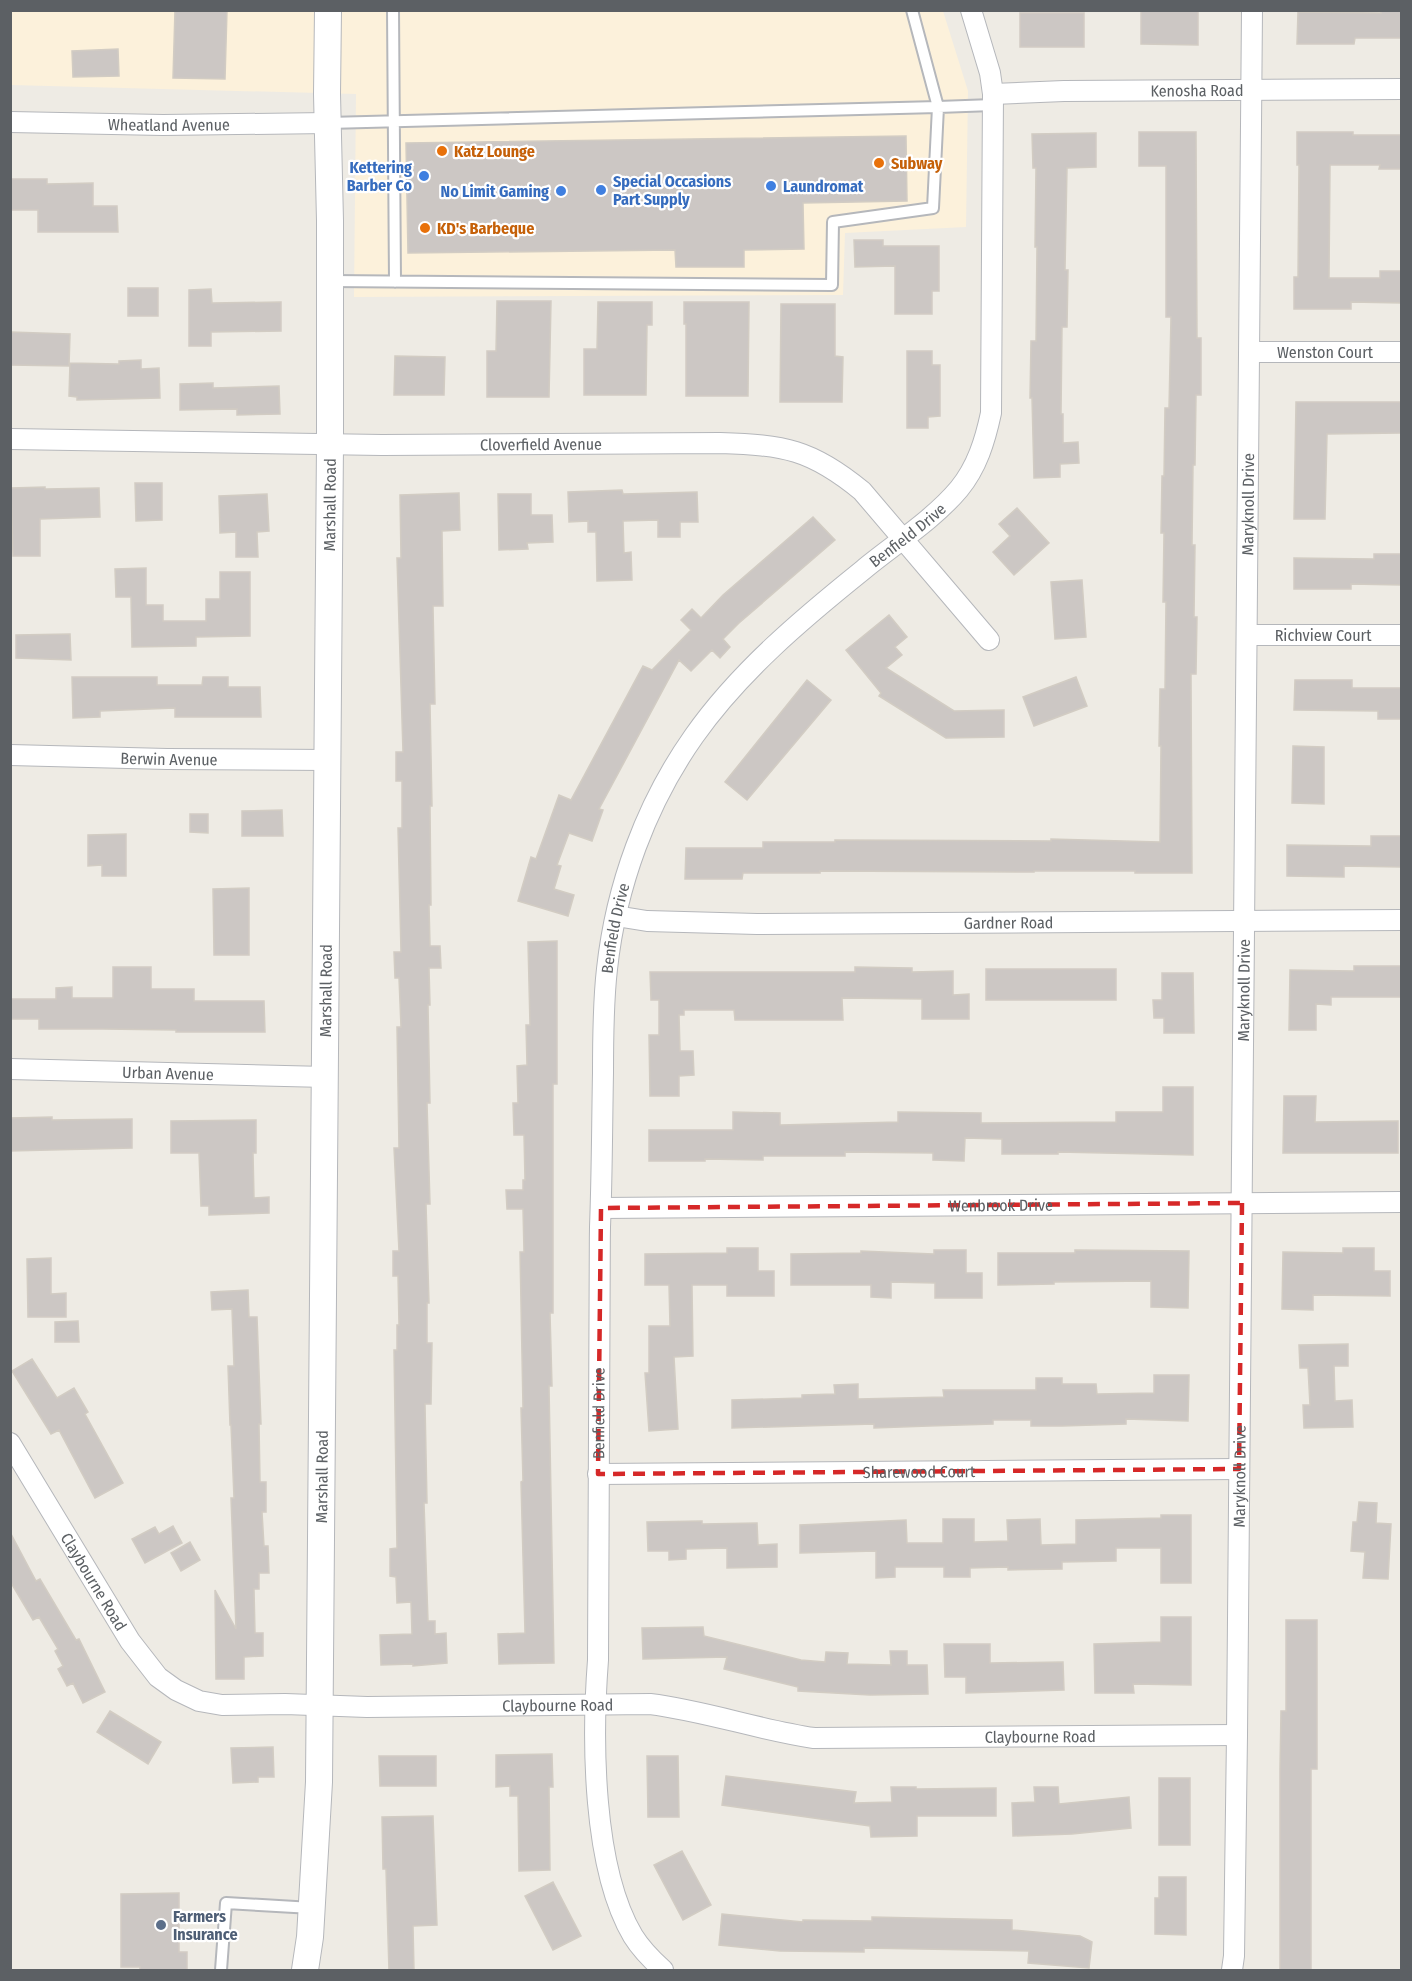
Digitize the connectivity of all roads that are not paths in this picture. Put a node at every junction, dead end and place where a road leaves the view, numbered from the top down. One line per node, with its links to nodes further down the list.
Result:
1 (328, 10): 12 (street, Marshall Road)
2 (393, 10): 11 (lane)
3 (912, 10): 9 (lane)
4 (971, 10): 8 (street, Benfield Drive)
5 (1252, 10): 7 (street, Maryknoll Drive)
6 (1401, 89): 7 (street, Kenosha Road)
7 (1251, 90): 8 (street, Kenosha Road); 15 (street, Maryknoll Drive)
8 (993, 100): 9 (lane); 19 (street, Benfield Drive)
9 (938, 107): 11 (lane); 14 (lane)
10 (10, 122): 12 (street, Wheatland Avenue)
11 (395, 122): 12 (lane); 14 (lane)
12 (328, 123): 13 (street, Marshall Road)
13 (330, 281): 14 (lane); 18 (street, Marshall Road)
14 (395, 282)
15 (1250, 352): 16 (street, Wenston Court); 20 (street, Maryknoll Drive)
16 (1401, 352)
17 (10, 438): 18 (street, Cloverfield Avenue)
18 (330, 444): 19 (street, Cloverfield Avenue); 24 (street, Marshall Road)
19 (902, 538): 22 (street, Cloverfield Avenue); 25 (street, Benfield Drive)
20 (1247, 635): 21 (street, Richview Court); 27 (street, Maryknoll Drive)
21 (1401, 635)
22 (989, 640)
23 (10, 755): 24 (street, Berwin Avenue)
24 (327, 760): 29 (street, Marshall Road)
25 (616, 916): 27 (street, Gardner Road); 32 (street, Benfield Drive)
26 (1401, 920): 27 (street, Gardner Road)
27 (1243, 921): 31 (street, Maryknoll Drive)
28 (10, 1069): 29 (street, Urban Avenue)
29 (326, 1077): 37 (street, Marshall Road)
30 (1401, 1202): 31 (street, Wenbrook Drive)
31 (1242, 1203): 32 (street, Wenbrook Drive); 34 (street, Maryknoll Drive)
32 (601, 1208): 35 (street, Benfield Drive)
33 (10, 1443): 37 (street, Claybourne Road)
34 (1239, 1469): 35 (street, Sharewood Court); 38 (street, Maryknoll Drive)
35 (598, 1474): 36 (street, Benfield Drive)
36 (595, 1704): 37 (street, Claybourne Road); 38 (street, Claybourne Road); 42 (street, Benfield Drive)
37 (319, 1705): 39 (street, Marshall Road)
38 (1237, 1735): 43 (street, Maryknoll Drive)
39 (312, 1908): 40 (lane); 41 (street, Marshall Road)
40 (221, 1971)
41 (305, 1971)
42 (663, 1971)
43 (1232, 1971)

